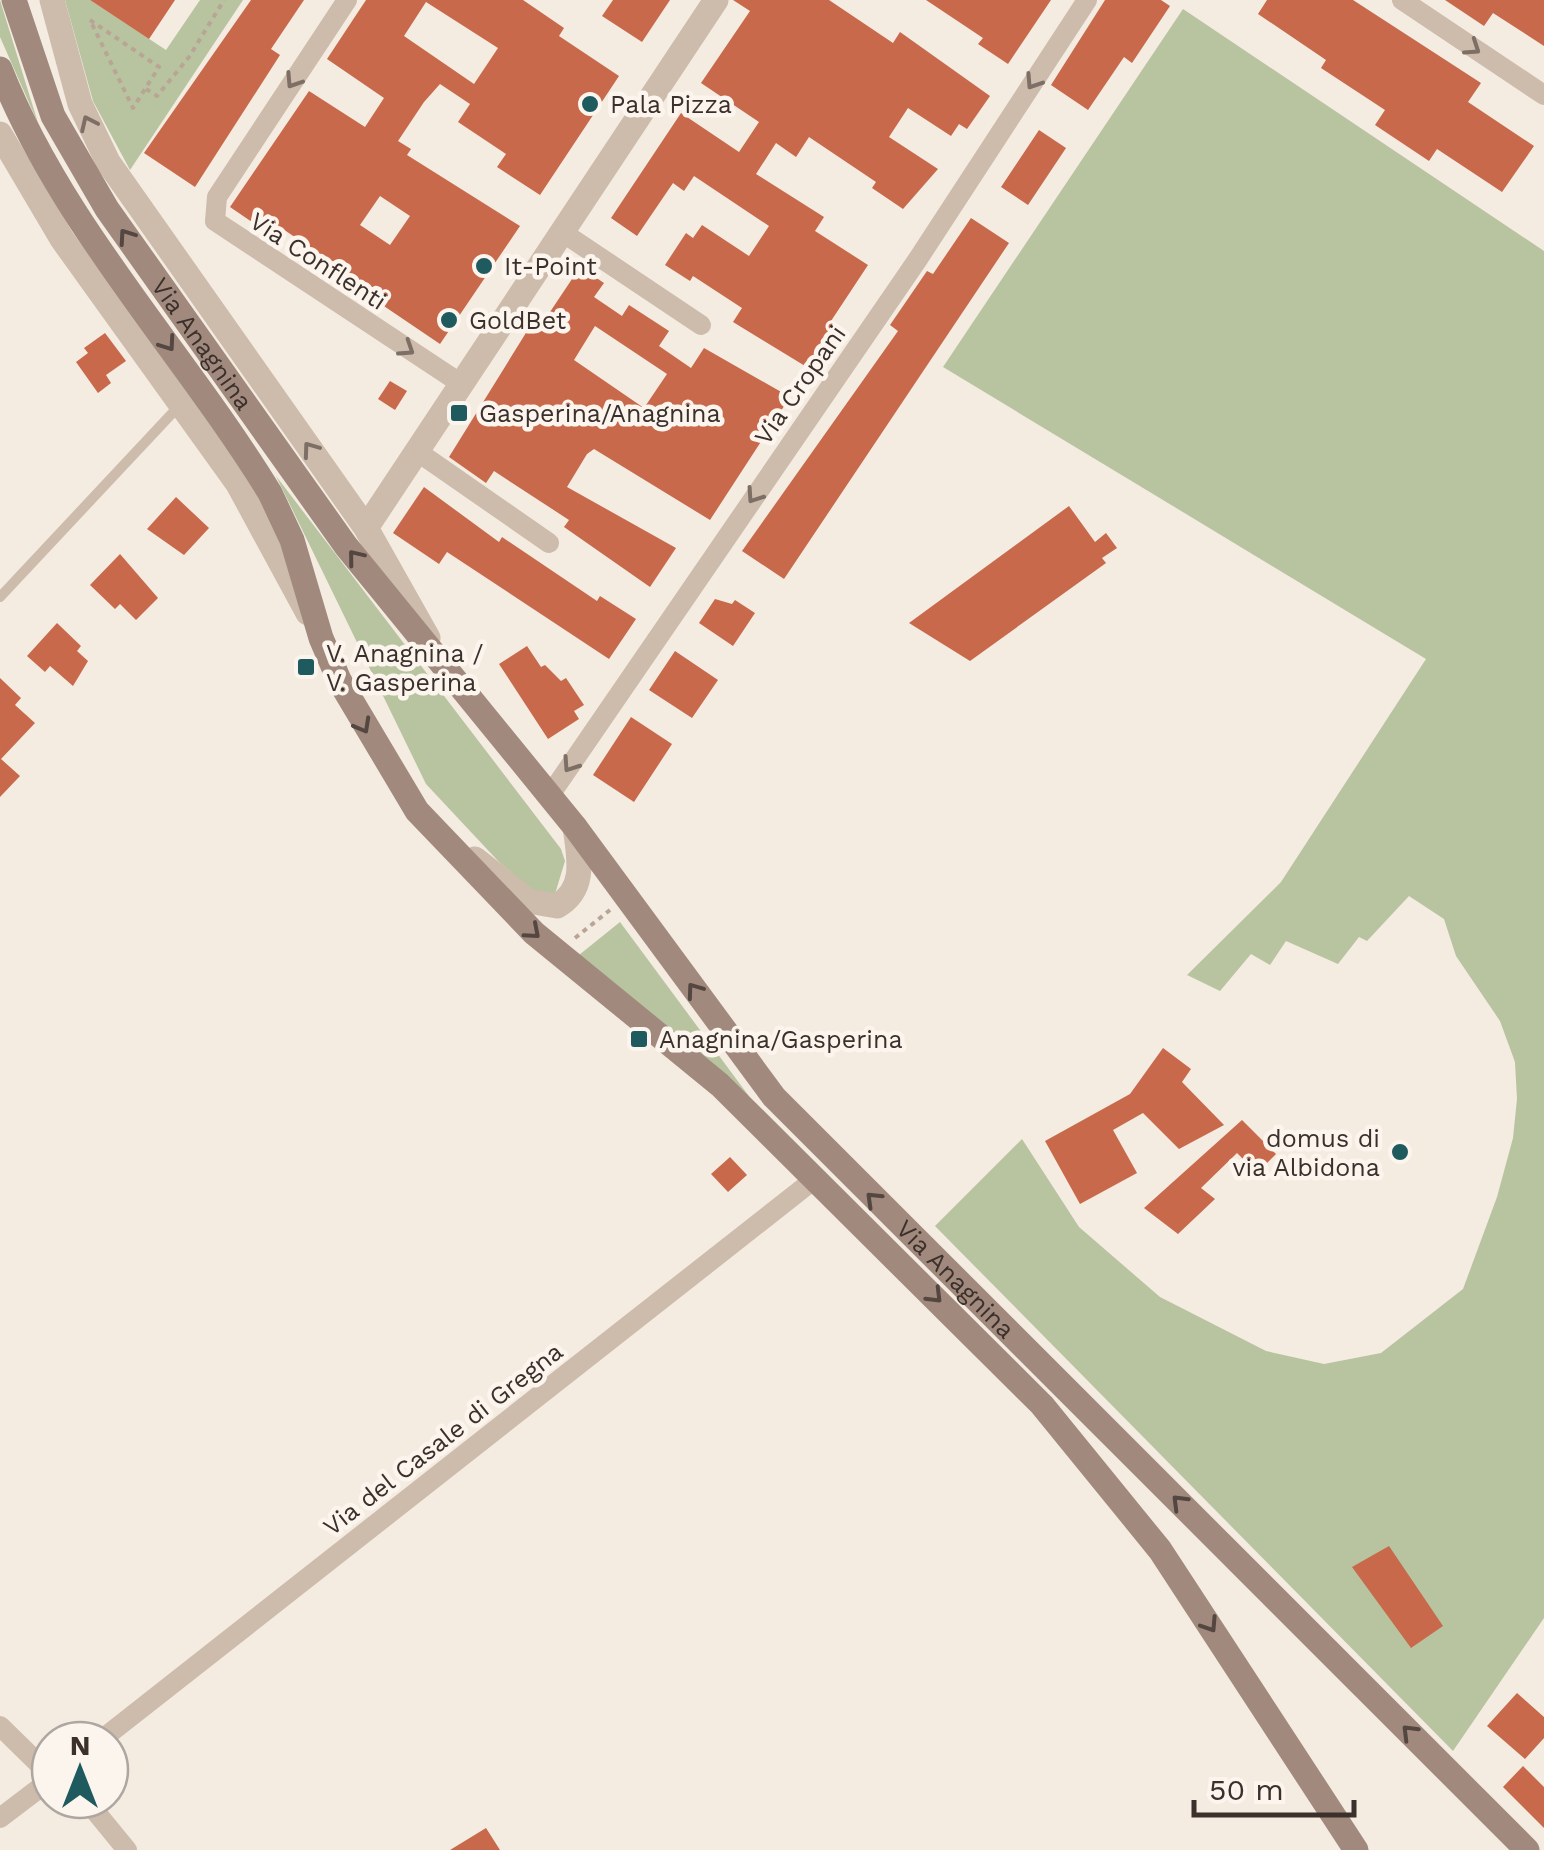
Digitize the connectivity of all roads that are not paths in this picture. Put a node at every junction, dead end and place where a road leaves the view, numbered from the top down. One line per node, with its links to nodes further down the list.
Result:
1 (14, 0): 19 (main road, Via Anagnina, one-way to 1)
2 (52, 0): 15 (street, Via Anagnina, one-way to 2)
3 (347, 0): 12 (street, Via Conflenti, one-way to 12)
4 (716, 0): 10 (street)
5 (1086, 0): 20 (street, Via Cropani, one-way to 20)
6 (1402, 0): 8 (street, one-way to 8)
7 (0, 69): 18 (main road, Via Anagnina, one-way to 18)
8 (1544, 96)
9 (0, 134): 13 (street, Via Anagnina)
10 (562, 232): 11 (street); 12 (street)
11 (701, 325)
12 (463, 385): 14 (street)
13 (179, 405): 17 (lane); 18 (street, Via Anagnina)
14 (418, 452): 15 (street); 16 (street)
15 (366, 528): 19 (street, Via Anagnina)
16 (550, 542)
17 (0, 597)
18 (321, 638): 21 (main road, Via Anagnina, one-way to 21)
19 (439, 660): 20 (main road, Via Anagnina)
20 (550, 795): 22 (main road, Via Anagnina)
21 (418, 811): 22 (street); 23 (main road, Via Anagnina, one-way to 23)
22 (575, 828): 32 (main road, Via Anagnina, one-way to 22)
23 (816, 1178): 24 (street, Via del Casale di Gregna); 31 (main road, Via Anagnina, one-way to 31)
24 (126, 1720)
25 (0, 1726): 26 (street)
26 (30, 1757)
27 (30, 1793): 28 (street)
28 (0, 1818)
29 (103, 1820): 30 (street)
30 (128, 1850)
31 (1356, 1850)
32 (1527, 1850)

